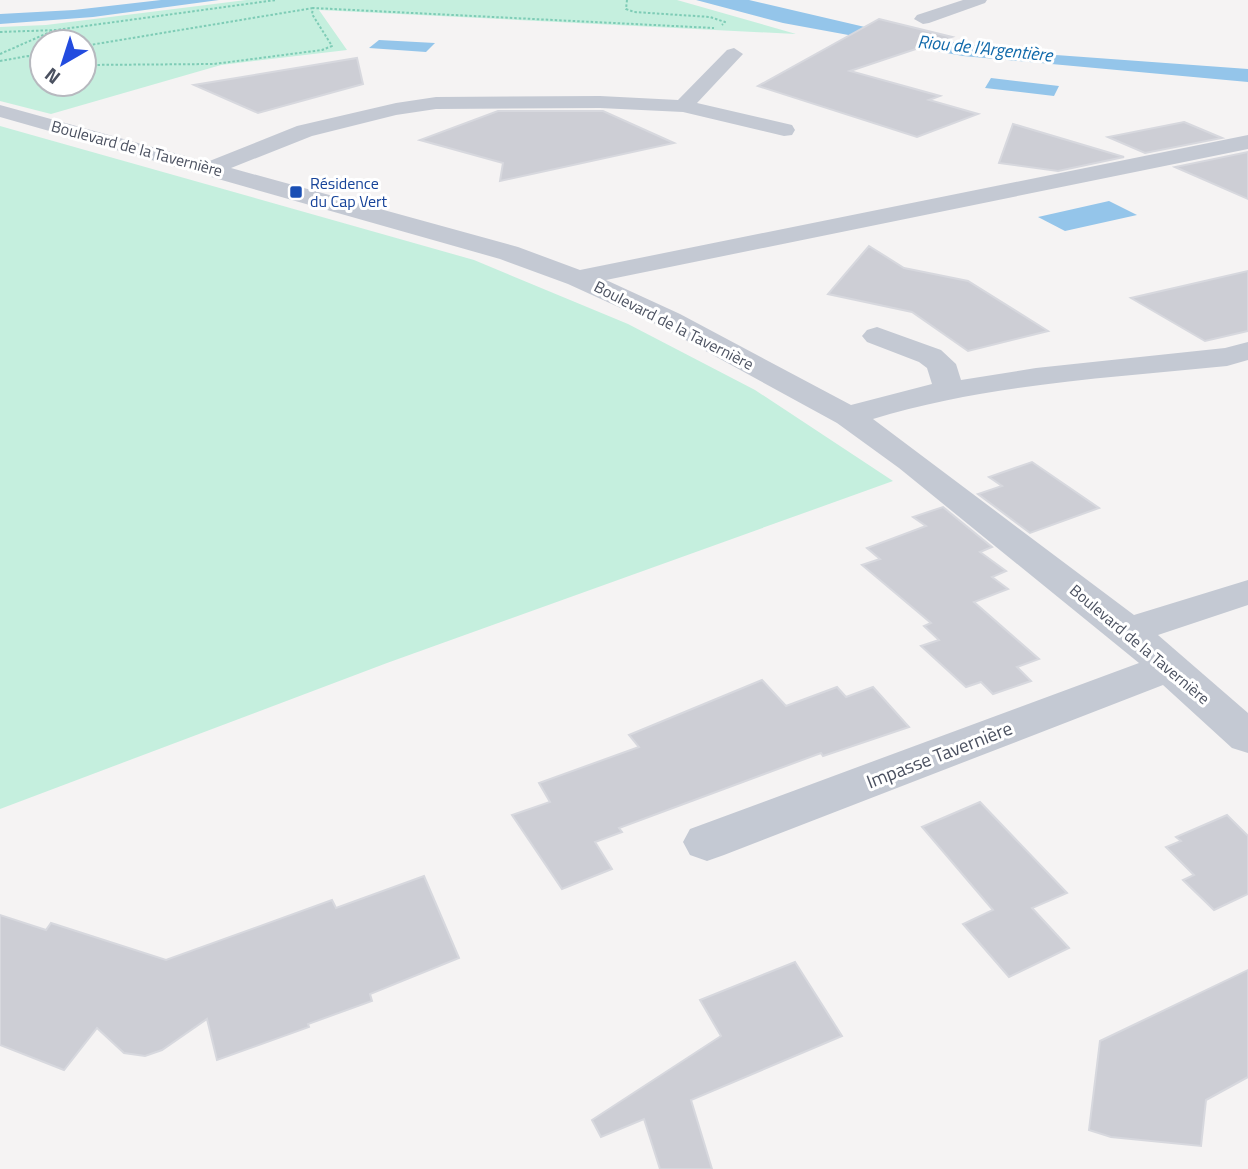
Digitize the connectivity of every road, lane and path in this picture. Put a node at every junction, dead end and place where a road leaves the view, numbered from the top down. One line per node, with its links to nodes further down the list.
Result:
1 (276, 0): 6 (path)
2 (627, 0): 4 (path)
3 (979, 0): 5 (street)
4 (313, 8): 10 (path); 15 (path)
5 (923, 19)
6 (71, 28)
7 (28, 31): 8 (path)
8 (0, 32)
9 (28, 42): 11 (path)
10 (98, 45)
11 (0, 54)
12 (734, 54): 16 (street)
13 (28, 56): 14 (path)
14 (0, 61)
15 (98, 65)
16 (683, 106): 18 (street); 20 (street)
17 (0, 111): 20 (street, Boulevard de la Tavernière)
18 (784, 130)
19 (1248, 142): 21 (street)
20 (211, 168): 21 (street, Boulevard de la Tavernière)
21 (578, 278): 25 (street, Boulevard de la Tavernière)
22 (877, 336): 24 (street)
23 (1248, 351): 24 (street)
24 (949, 391): 25 (street)
25 (848, 416): 27 (street, Boulevard de la Tavernière)
26 (1248, 592): 27 (street)
27 (1128, 631): 28 (street, Boulevard de la Tavernière)
28 (1171, 667): 29 (street, Boulevard de la Tavernière); 30 (street, Impasse Tavernière)
29 (1248, 737)
30 (707, 842)

